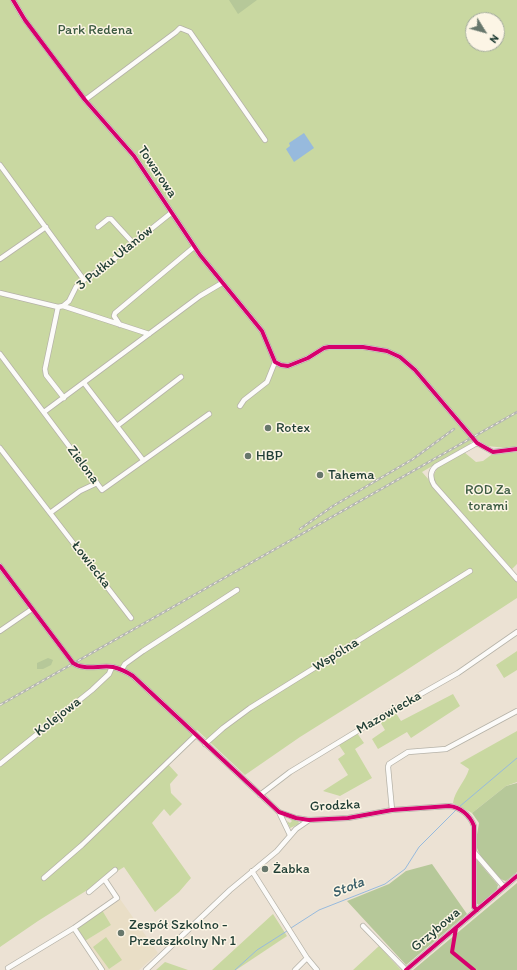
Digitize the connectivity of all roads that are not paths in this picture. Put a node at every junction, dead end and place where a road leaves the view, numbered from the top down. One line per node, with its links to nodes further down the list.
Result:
1 (13, 0): 2 (street, Towarowa)
2 (85, 100): 3 (street); 5 (street, Towarowa)
3 (265, 140)
4 (0, 165): 6 (street)
5 (171, 213): 8 (street, 3 Pułku Ułanów); 9 (street, Towarowa)
6 (46, 227): 10 (street); 11 (street)
7 (98, 227): 8 (street)
8 (132, 243): 11 (street, 3 Pułku Ułanów)
9 (194, 247): 12 (street, Towarowa); 15 (street)
10 (0, 259)
11 (84, 280): 14 (street, 3 Pułku Ułanów)
12 (222, 283): 16 (street); 18 (street, Towarowa)
13 (0, 293): 14 (street)
14 (61, 307): 15 (street); 21 (street)
15 (120, 325): 16 (street)
16 (147, 333): 20 (street)
17 (0, 354): 23 (street, Zielona)
18 (275, 362): 22 (street); 26 (street)
19 (181, 377): 25 (street)
20 (84, 383): 21 (street); 25 (street)
21 (64, 398): 23 (street)
22 (240, 406)
23 (44, 412): 30 (street, Zielona)
24 (209, 414): 29 (street, Zielona)
25 (117, 426): 29 (street)
26 (477, 443): 28 (street); 34 (street)
27 (0, 448): 31 (street, Łowiecka)
28 (517, 449)
29 (143, 460): 30 (street, Zielona)
30 (97, 483): 31 (street)
31 (50, 513): 37 (street, Łowiecka)
32 (0, 566): 36 (street, Grodzka)
33 (470, 571): 44 (street, Wspólna)
34 (517, 579)
35 (236, 590): 41 (street)
36 (32, 610): 38 (street); 40 (street, Grodzka)
37 (131, 618)
38 (0, 631)
39 (517, 632): 46 (street, Mazowiecka)
40 (112, 667): 41 (street, Grodzka); 45 (street, Kolejowa)
41 (122, 669): 43 (street, Grodzka)
42 (517, 711): 47 (street)
43 (196, 735): 44 (street, Grodzka); 55 (street)
44 (206, 744): 46 (street, Grodzka)
45 (0, 764)
46 (260, 795): 48 (street, Grodzka)
47 (392, 810): 49 (street, Grodzka); 51 (street, Grodzka)
48 (279, 812): 49 (street, Grodzka); 50 (street)
49 (309, 820): 50 (street)
50 (290, 835): 53 (street)
51 (474, 852): 57 (street); 59 (street, Grodzka)
52 (115, 870): 56 (street)
53 (252, 871): 62 (street); 65 (street)
54 (517, 876): 57 (street, Grzybowa)
55 (44, 878)
56 (105, 880): 58 (street); 61 (street)
57 (504, 887): 59 (street, Grzybowa)
58 (89, 892)
59 (476, 910): 68 (street, Grzybowa)
60 (363, 926): 68 (street)
61 (74, 928): 63 (street); 64 (street)
62 (307, 958): 66 (street); 67 (street)
63 (8, 968)
64 (102, 970)
65 (146, 970)
66 (295, 970)
67 (317, 970)
68 (406, 970)

